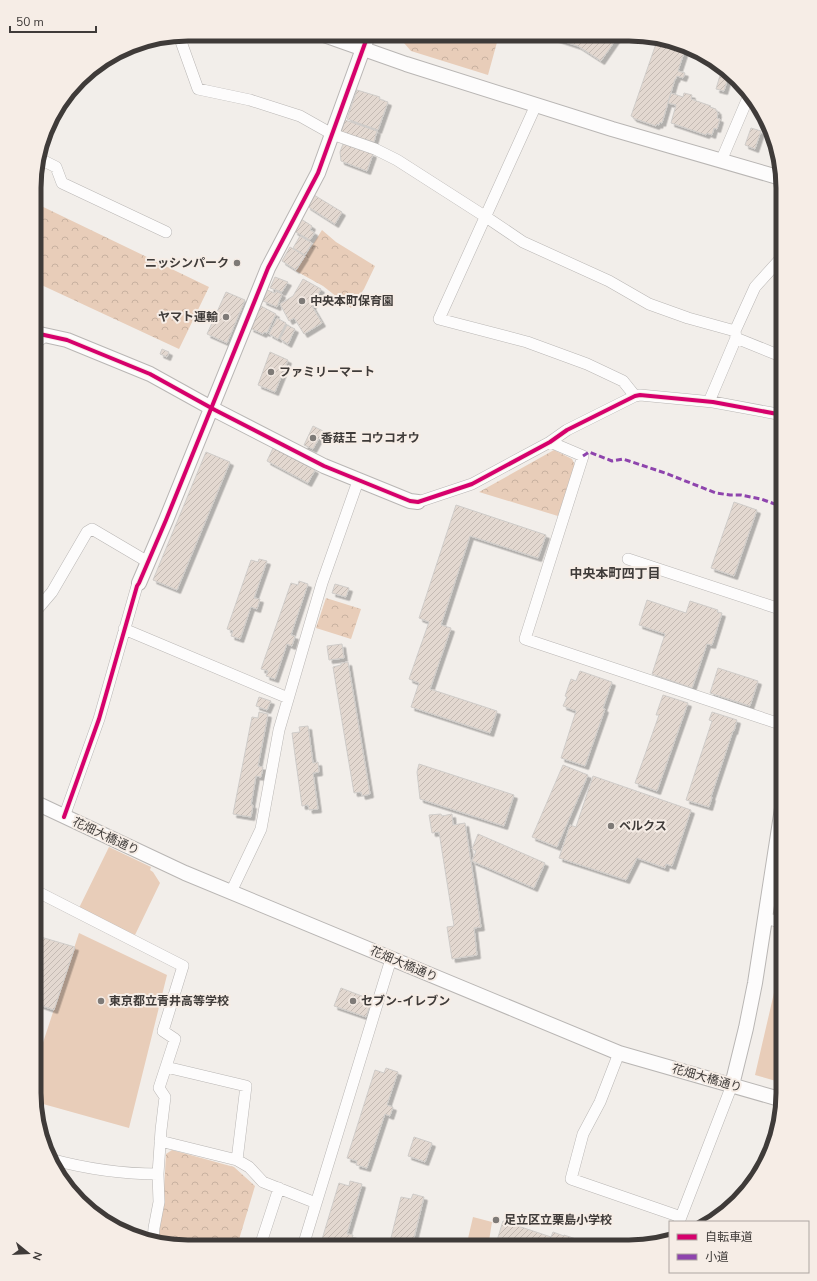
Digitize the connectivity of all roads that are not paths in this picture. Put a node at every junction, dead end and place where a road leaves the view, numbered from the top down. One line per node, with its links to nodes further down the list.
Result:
1 (181, 41): 7 (street)
2 (341, 41): 4 (street)
3 (366, 41): 4 (street)
4 (363, 49): 6 (street); 7 (street)
5 (747, 100): 9 (street)
6 (536, 105): 9 (street); 11 (street)
7 (332, 134): 11 (street); 19 (street)
8 (44, 161): 12 (street)
9 (721, 161): 10 (street)
10 (776, 177)
11 (486, 217): 15 (street); 17 (street)
12 (166, 232)
13 (776, 264): 15 (street)
14 (41, 334): 19 (street)
15 (736, 334): 16 (street); 18 (street)
16 (776, 353)
17 (635, 396): 18 (street); 21 (street)
18 (713, 402): 20 (street)
19 (211, 407): 22 (street); 25 (street)
20 (776, 414)
21 (550, 442): 23 (street); 31 (street)
22 (358, 481): 23 (street); 30 (street)
23 (418, 502)
24 (628, 559): 28 (street)
25 (148, 562): 26 (street); 27 (street)
26 (139, 583): 29 (street)
27 (41, 605)
28 (776, 608)
29 (124, 629): 30 (street); 33 (street)
30 (288, 698): 35 (street)
31 (776, 723)
32 (41, 806): 33 (street, 花畑大橋通り)
33 (64, 817): 35 (street, 花畑大橋通り)
34 (776, 847): 37 (street)
35 (231, 892): 39 (street, 花畑大橋通り)
36 (41, 894): 41 (street)
37 (765, 918): 38 (street); 42 (street)
38 (776, 921)
39 (391, 959): 40 (street, 花畑大橋通り); 49 (street)
40 (619, 1053): 42 (street, 花畑大橋通り); 50 (street)
41 (166, 1067): 44 (street); 45 (street)
42 (732, 1085): 43 (street, 花畑大橋通り); 50 (street)
43 (776, 1098)
44 (160, 1141): 45 (street); 47 (street)
45 (237, 1160): 48 (street)
46 (58, 1161): 47 (street)
47 (158, 1174): 51 (street)
48 (279, 1188): 49 (street); 52 (street)
49 (316, 1203): 53 (street)
50 (680, 1219)
51 (153, 1236)
52 (262, 1240)
53 (305, 1240)

